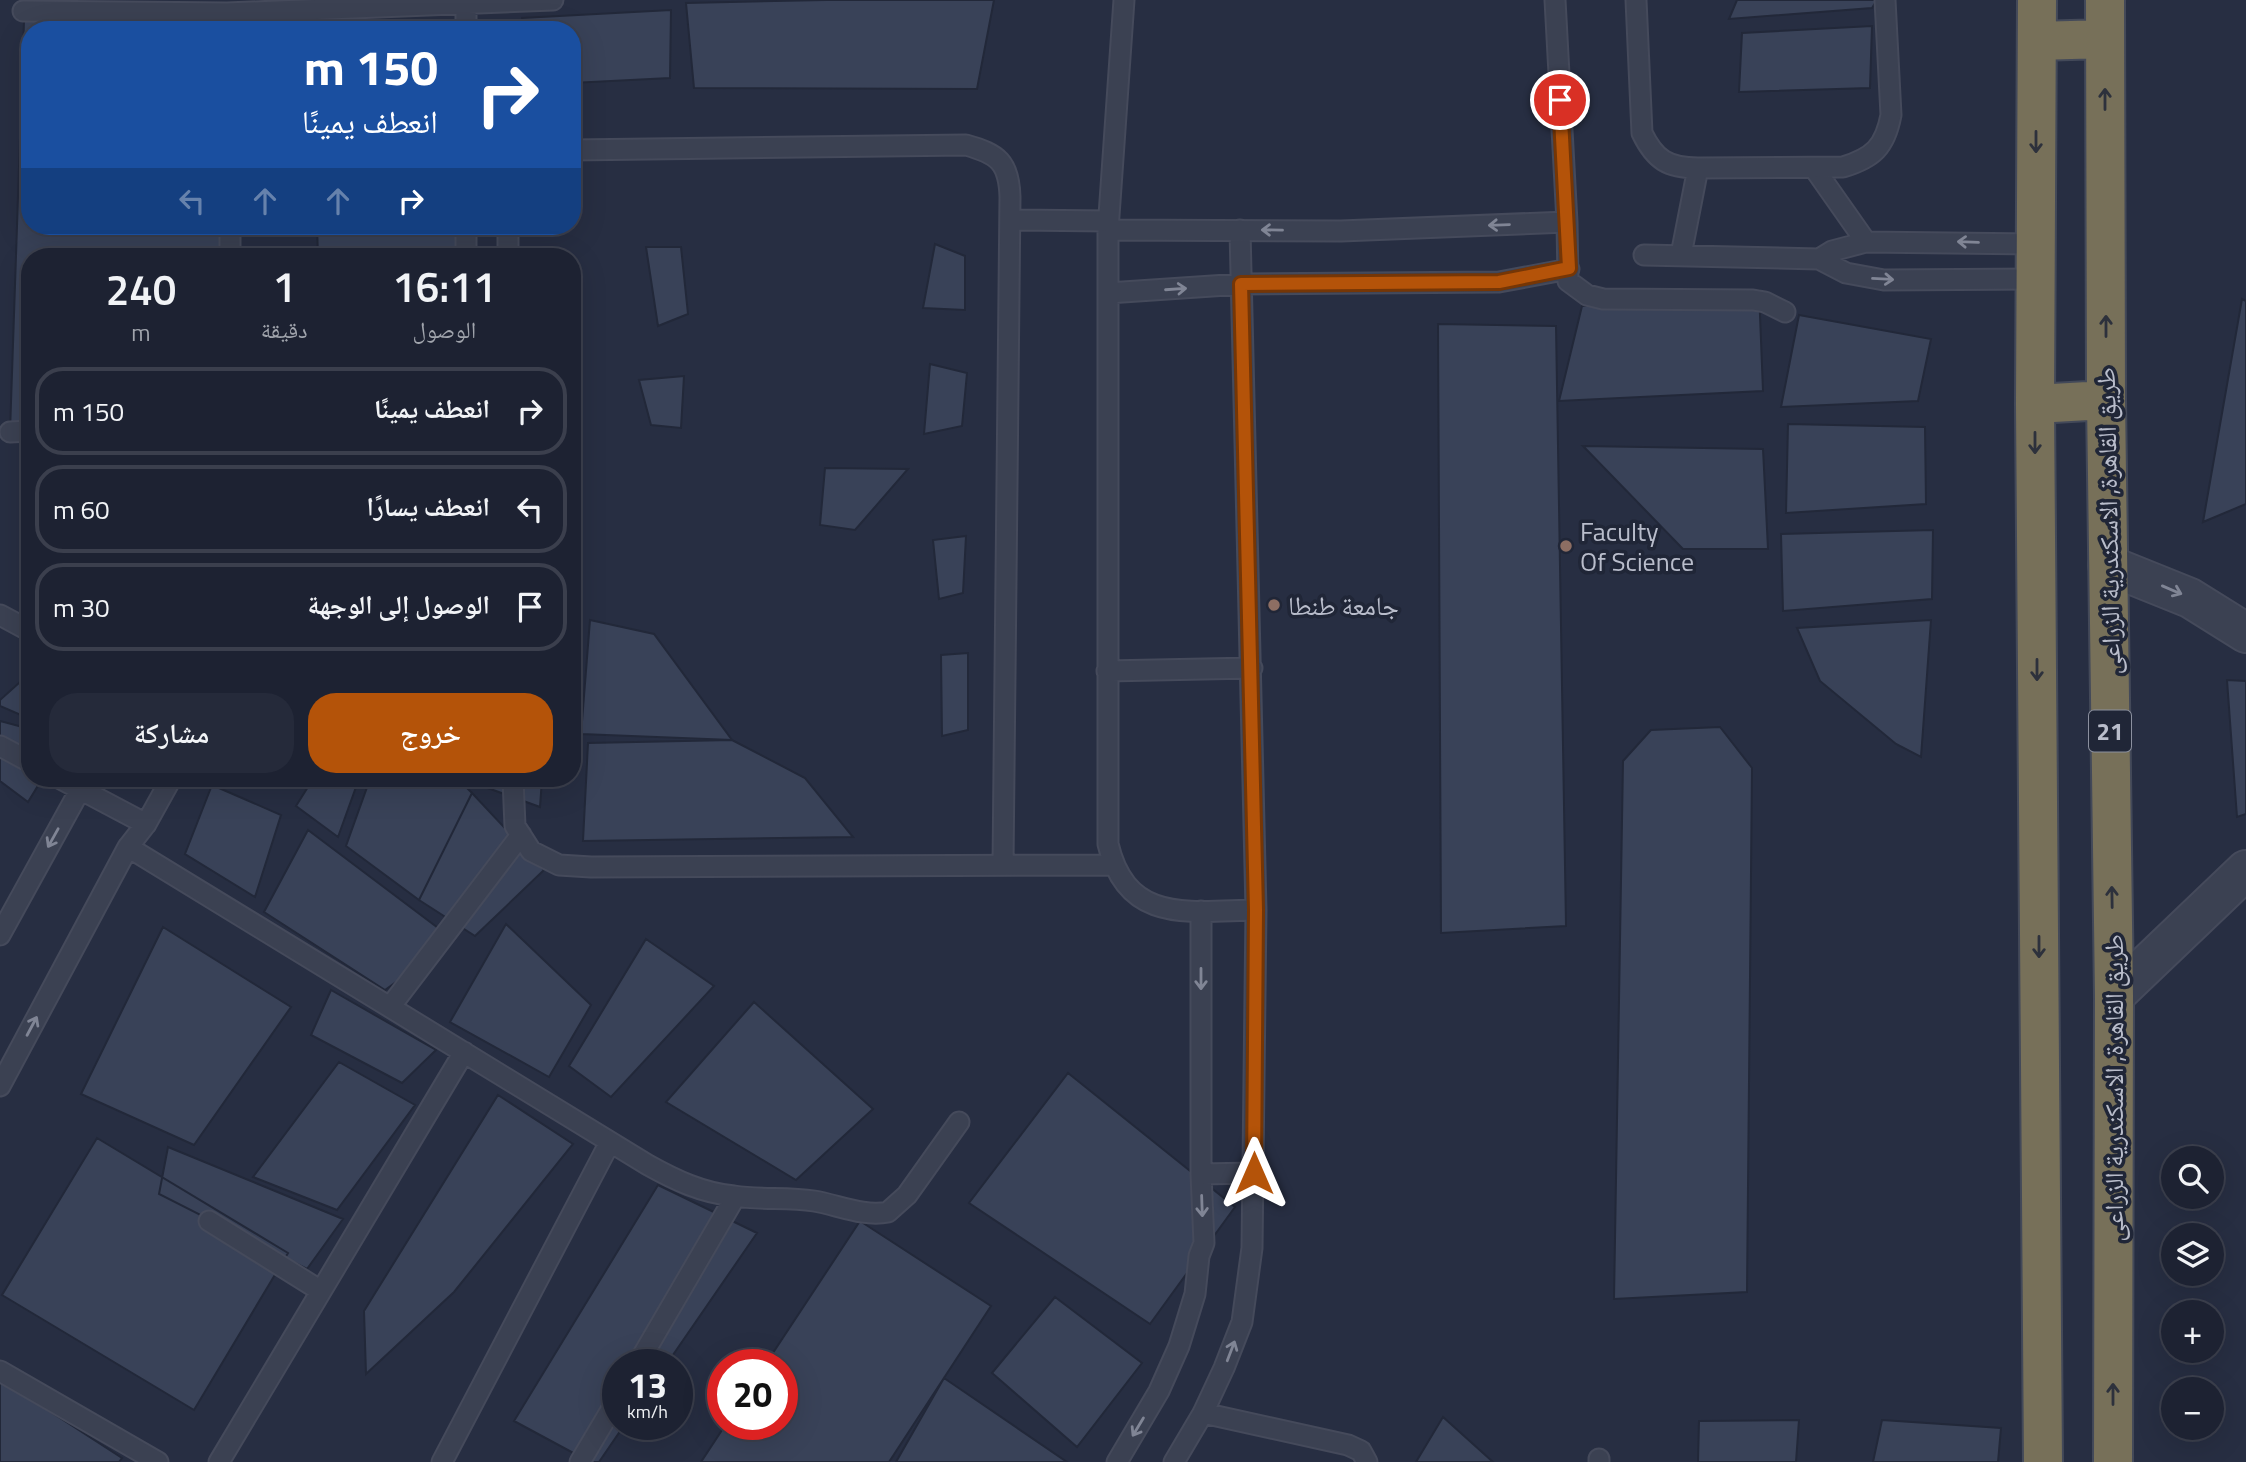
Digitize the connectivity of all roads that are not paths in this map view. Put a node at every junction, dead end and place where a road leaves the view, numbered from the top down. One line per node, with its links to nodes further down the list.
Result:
1 (553, 0): 8 (lane)
2 (1124, 0): 20 (lane)
3 (1555, 0): 19 (lane)
4 (1636, 0): 17 (lane)
5 (1885, 0): 16 (lane)
6 (2037, 0): 14 (highway)
7 (2105, 0): 13 (highway, طريق القاهرة, الاسكندرية الزراعى / 21)
8 (466, 2): 11 (lane); 12 (lane)
9 (60, 6): 10 (lane); 11 (lane)
10 (23, 11)
11 (227, 14)
12 (466, 21)
13 (2105, 39): 14 (highway); 31 (highway, طريق القاهرة, الاسكندرية الزراعى / 21, one-way to 13)
14 (2037, 41): 26 (highway, one-way to 26)
15 (581, 150): 18 (lane)
16 (1814, 167): 17 (lane); 22 (lane)
17 (1698, 168): 24 (lane)
18 (1010, 220): 20 (lane); 50 (lane)
19 (1567, 222): 21 (lane, one-way to 21); 27 (lane)
20 (1108, 226): 21 (lane); 29 (lane)
21 (1240, 230): 28 (lane)
22 (1866, 242): 25 (lane); 26 (lane, one-way to 22)
23 (1644, 255): 24 (lane)
24 (1681, 256): 25 (lane)
25 (1819, 258): 26 (lane, one-way to 26)
26 (2036, 261): 32 (highway)
27 (1569, 268): 28 (lane); 30 (lane)
28 (1241, 284): 29 (lane, one-way to 28); 39 (lane)
29 (1108, 293): 40 (lane)
30 (1785, 312)
31 (2106, 400): 32 (highway); 35 (highway, طريق القاهرة, الاسكندرية الزراعى / 21)
32 (2035, 404): 78 (highway, one-way to 78)
33 (21, 431): 34 (lane)
34 (10, 432)
35 (2108, 565): 38 (street, one-way to 38); 56 (highway, طريق القاهرة, الاسكندرية الزراعى / 21, one-way to 35)
36 (0, 615): 37 (lane)
37 (21, 626)
38 (2246, 633)
39 (1252, 668): 40 (lane); 53 (lane)
40 (1107, 671): 51 (lane)
41 (0, 746): 42 (lane)
42 (21, 757)
43 (81, 787): 55 (lane, one-way to 55)
44 (88, 787): 47 (lane)
45 (167, 787): 47 (lane)
46 (513, 787): 48 (lane)
47 (146, 824): 49 (lane)
48 (521, 835): 50 (lane); 57 (lane)
49 (128, 847): 57 (lane); 59 (lane, one-way to 49)
50 (1003, 865): 51 (lane)
51 (1113, 865): 54 (lane)
52 (2240, 888): 56 (street)
53 (1256, 910): 54 (lane); 62 (lane)
54 (1201, 911): 63 (lane, one-way to 63)
55 (0, 935)
56 (2113, 996): 79 (highway, طريق القاهرة, الاسكندرية الزراعى / 21, one-way to 56)
57 (390, 1007): 58 (lane)
58 (464, 1052): 61 (lane); 66 (lane)
59 (0, 1086)
60 (959, 1122): 64 (lane)
61 (610, 1142): 64 (lane); 73 (lane)
62 (1254, 1173): 63 (lane); 69 (lane, one-way to 62)
63 (1201, 1174): 75 (lane, one-way to 75)
64 (735, 1197): 67 (lane)
65 (209, 1221): 66 (lane)
66 (321, 1291): 72 (lane)
67 (646, 1349)
68 (0, 1371): 71 (lane)
69 (1203, 1413): 76 (lane); 77 (lane)
70 (602, 1425): 74 (lane)
71 (158, 1462)
72 (219, 1462)
73 (442, 1462)
74 (580, 1462)
75 (1117, 1462)
76 (1174, 1462)
77 (1367, 1462)
78 (2043, 1462)
79 (2113, 1462)

